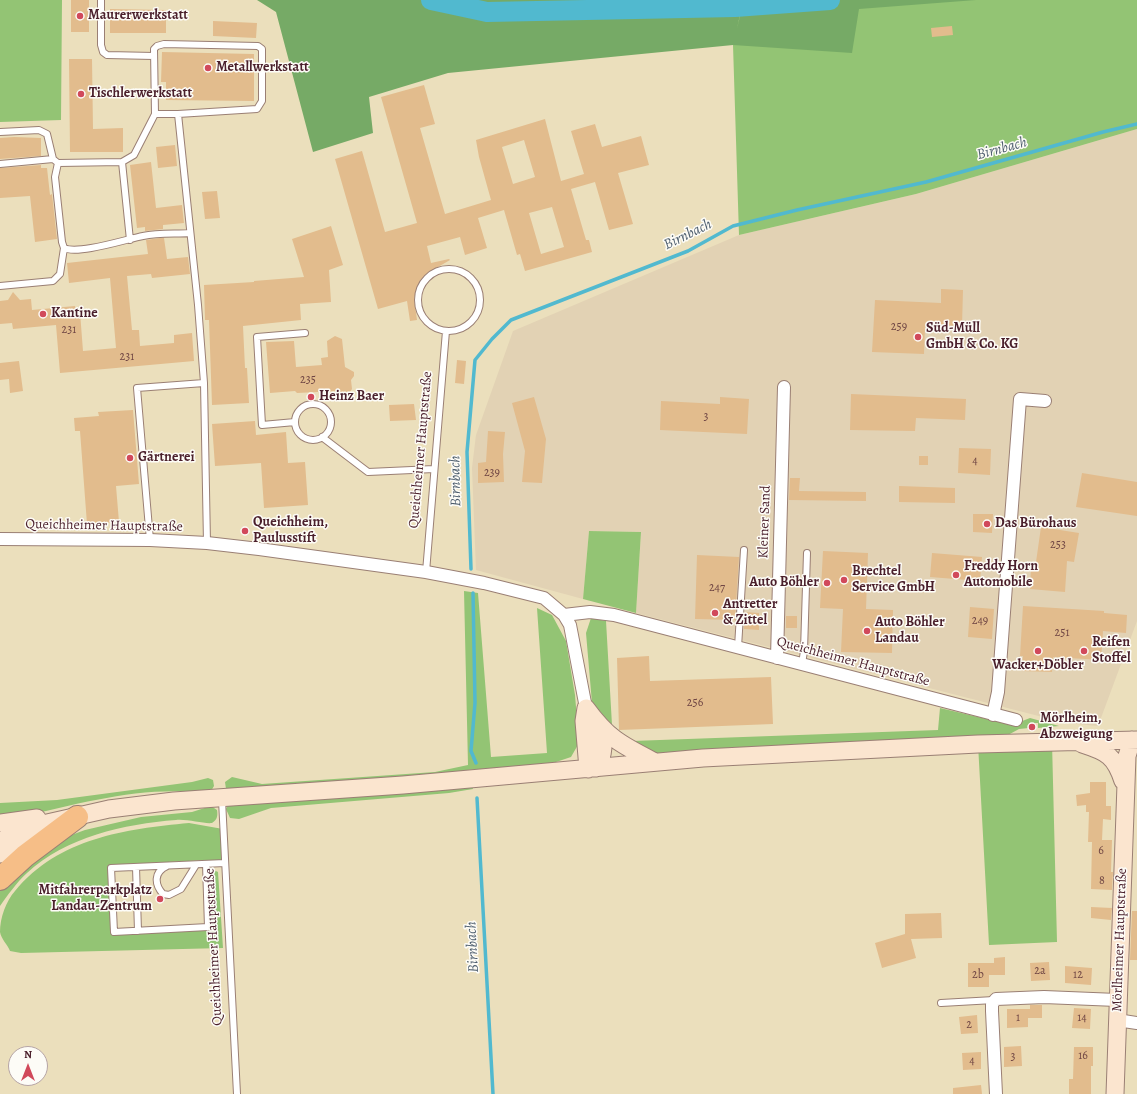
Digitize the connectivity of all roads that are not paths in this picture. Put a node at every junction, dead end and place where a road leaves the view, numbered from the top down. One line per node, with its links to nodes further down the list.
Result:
1 (101, 0): 2 (lane)
2 (154, 56): 3 (lane); 4 (lane)
3 (155, 114): 4 (lane); 7 (lane)
4 (178, 114): 9 (lane)
5 (0, 132): 6 (lane)
6 (56, 161): 7 (lane); 8 (lane); 11 (lane)
7 (122, 162): 10 (lane)
8 (0, 164)
9 (190, 233): 10 (lane); 15 (lane)
10 (130, 240): 11 (lane)
11 (64, 248): 12 (lane)
12 (0, 286)
13 (446, 331): 13 (lane); 20 (lane, Queichheimer Hauptstraße)
14 (305, 333): 18 (lane)
15 (204, 383): 22 (lane); 23 (lane)
16 (784, 387): 29 (street, Kleiner Sand)
17 (1046, 401): 32 (street)
18 (295, 422): 19 (lane); 19 (lane)
19 (322, 437): 20 (lane)
20 (434, 469): 26 (lane, Queichheimer Hauptstraße)
21 (0, 540): 22 (street, Queichheimer Hauptstraße)
22 (150, 540): 23 (street, Queichheimer Hauptstraße)
23 (207, 543): 26 (street, Queichheimer Hauptstraße)
24 (744, 550): 28 (lane)
25 (807, 554): 30 (lane)
26 (426, 572): 27 (street, Queichheimer Hauptstraße)
27 (564, 614): 28 (street, Queichheimer Hauptstraße); 31 (street, Queichheimer Hauptstraße)
28 (738, 647): 29 (street, Queichheimer Hauptstraße)
29 (777, 658): 30 (street, Queichheimer Hauptstraße)
30 (802, 664): 32 (street, Queichheimer Hauptstraße)
31 (586, 708): 34 (main road); 39 (main road)
32 (993, 715): 33 (street, Queichheimer Hauptstraße)
33 (1016, 720)
34 (600, 727): 37 (main road); 39 (main road)
35 (1134, 740): 36 (main road); 40 (main road, Mörlheimer Hauptstraße)
36 (1072, 741): 37 (main road); 40 (main road, Mörlheimer Hauptstraße)
37 (653, 761): 39 (main road)
38 (1137, 763): 40 (main road, Mörlheimer Hauptstraße)
39 (592, 768): 41 (main road)
40 (1125, 787): 54 (main road, Mörlheimer Hauptstraße)
41 (222, 798): 42 (main road); 47 (lane, Queichheimer Hauptstraße)
42 (77, 817): 43 (main road); 44 (main road); 45 (main road); 51 (highway)
43 (0, 823)
44 (0, 840)
45 (0, 854)
46 (206, 864): 47 (lane); 49 (lane); 52 (lane)
47 (225, 864): 58 (lane, Queichheimer Hauptstraße)
48 (171, 865): 49 (lane); 49 (lane); 50 (lane)
49 (196, 865)
50 (136, 867): 52 (lane); 52 (lane)
51 (0, 879)
52 (138, 931)
53 (996, 999): 54 (street); 55 (lane); 59 (street)
54 (1117, 1000): 56 (main road, Mörlheimer Hauptstraße)
55 (941, 1003)
56 (1117, 1020): 57 (street); 60 (main road, Mörlheimer Hauptstraße)
57 (1137, 1023)
58 (237, 1094)
59 (996, 1094)
60 (1115, 1094)

